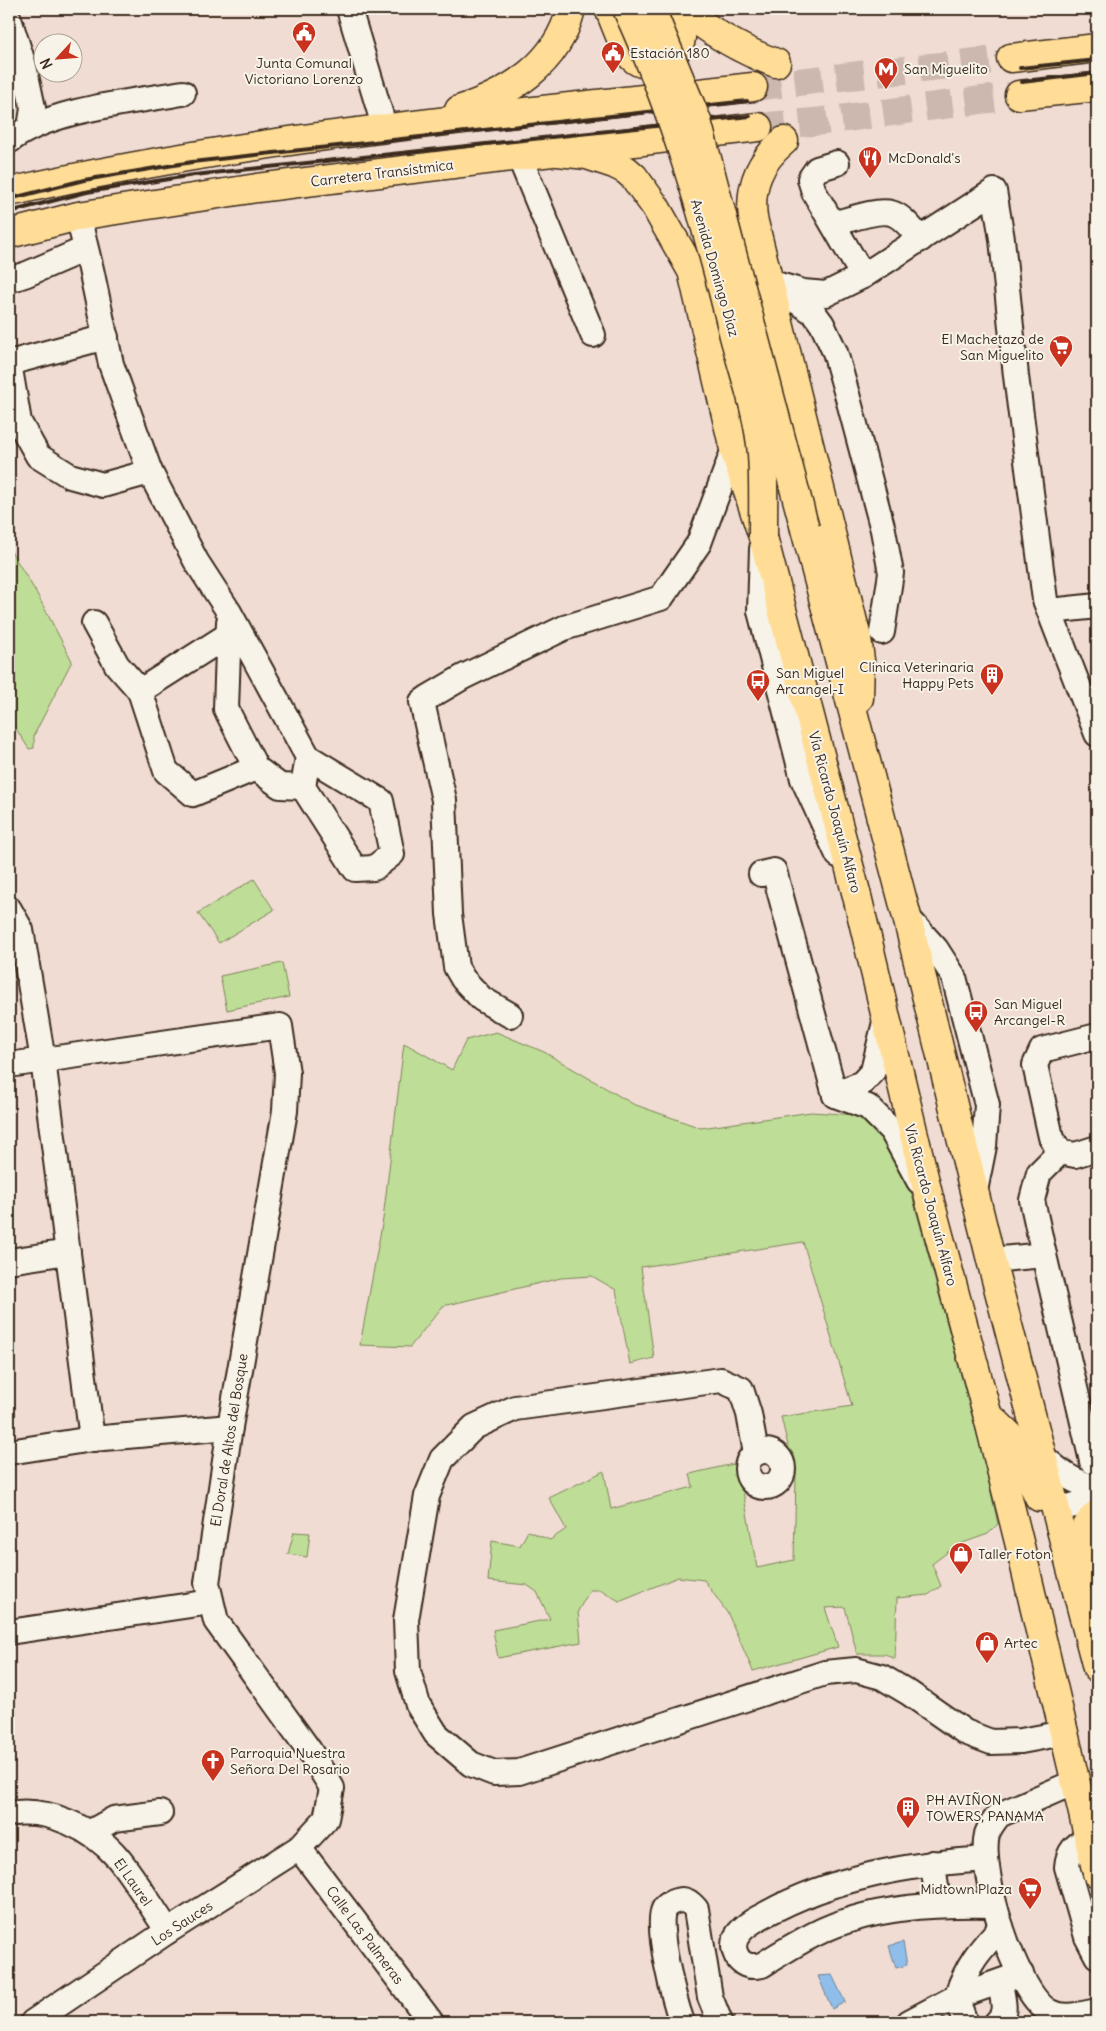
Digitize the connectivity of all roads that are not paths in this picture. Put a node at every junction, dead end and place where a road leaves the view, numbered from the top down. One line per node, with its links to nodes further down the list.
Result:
1 (349, 9): 19 (street)
2 (571, 9): 16 (main road)
3 (609, 9): 6 (main road)
4 (627, 9): 41 (main road, Avenida Domingo Díaz, bridge)
5 (651, 9): 48 (main road, Avenida Domingo Díaz, bridge)
6 (673, 9)
7 (684, 9): 11 (main road)
8 (9, 18): 18 (street)
9 (1097, 48): 10 (main road)
10 (1011, 58)
11 (776, 63)
12 (754, 87): 16 (main road)
13 (1097, 87): 15 (main road)
14 (183, 93): 18 (street)
15 (1019, 95)
16 (416, 125): 19 (main road)
17 (758, 126): 22 (main road, Carretera Transístmica)
18 (30, 128): 20 (street)
19 (385, 129): 25 (main road)
20 (9, 141)
21 (784, 141): 29 (main road)
22 (558, 152): 23 (main road, Carretera Transístmica); 32 (main road)
23 (519, 156): 26 (main road, Carretera Transístmica); 36 (street)
24 (837, 164): 27 (street)
25 (9, 192)
26 (78, 216): 28 (main road, Carretera Transístmica); 31 (street)
27 (833, 224): 30 (street); 34 (street)
28 (9, 234)
29 (756, 234): 32 (main road); 35 (main road)
30 (921, 239): 34 (street); 43 (street)
31 (85, 249): 33 (street); 37 (street)
32 (692, 270): 39 (main road)
33 (9, 280)
34 (856, 280): 35 (street); 38 (street)
35 (769, 282): 38 (street); 48 (main road)
36 (593, 335)
37 (106, 337): 40 (street); 40 (street)
38 (828, 337): 46 (street)
39 (734, 449): 41 (main road); 55 (street)
40 (150, 472): 45 (street)
41 (763, 537): 56 (main road, Vía Ricardo Joaquín Alfaro)
42 (1097, 606): 43 (street)
43 (1050, 611): 49 (street)
44 (94, 624): 47 (street)
45 (229, 624): 47 (street); 50 (street); 51 (street)
46 (882, 632)
47 (140, 691): 51 (street)
48 (858, 729): 66 (main road)
49 (1097, 734)
50 (308, 758): 52 (street); 52 (street)
51 (256, 768): 52 (street)
52 (304, 787)
53 (761, 874): 60 (street)
54 (9, 909): 58 (street)
55 (510, 1015)
56 (885, 1022): 60 (street); 63 (main road, Vía Ricardo Joaquín Alfaro)
57 (1097, 1036): 62 (street)
58 (43, 1060): 59 (street); 64 (street); 69 (street, El Doral de Altos del Bosque)
59 (9, 1065)
60 (835, 1095): 63 (street)
61 (1097, 1148): 62 (street)
62 (1060, 1152): 65 (street)
63 (928, 1198): 68 (main road, Vía Ricardo Joaquín Alfaro)
64 (68, 1252): 67 (street); 70 (street)
65 (1044, 1255): 66 (street); 74 (street)
66 (992, 1260): 73 (main road)
67 (9, 1261)
68 (987, 1413): 77 (main road); 83 (main road, Vía Ricardo Joaquín Alfaro)
69 (230, 1427): 70 (street); 79 (street, El Doral de Altos del Bosque)
70 (92, 1439): 71 (street)
71 (9, 1452)
72 (756, 1453): 83 (street)
73 (1042, 1456): 75 (street); 77 (main road)
74 (1092, 1461)
75 (1097, 1487)
76 (1097, 1499): 77 (street)
77 (1056, 1510): 80 (main road)
78 (1097, 1514): 80 (main road)
79 (211, 1602): 81 (street); 87 (street, El Doral de Altos del Bosque)
80 (1085, 1626): 82 (main road)
81 (9, 1632)
82 (1097, 1668)
83 (1064, 1733): 84 (main road, Vía Ricardo Joaquín Alfaro)
84 (1075, 1782): 89 (main road, Vía Ricardo Joaquín Alfaro); 91 (street)
85 (160, 1813): 88 (street)
86 (9, 1814): 88 (street, El Laurel)
87 (326, 1819): 90 (street, Los Sauces)
88 (89, 1832): 97 (street, El Laurel)
89 (1088, 1837): 93 (main road, Vía Ricardo Joaquín Alfaro); 98 (street)
90 (299, 1848): 97 (street, Los Sauces); 104 (street, Calle Las Palmeras)
91 (986, 1859): 92 (street); 95 (street)
92 (933, 1863): 94 (street); 94 (street)
93 (1097, 1873)
94 (938, 1904): 95 (street)
95 (994, 1905): 96 (street)
96 (1001, 1927): 99 (street); 101 (street)
97 (168, 1932): 103 (street, Los Sauces)
98 (1097, 1956)
99 (1021, 1974): 101 (street); 102 (street)
100 (1002, 1994): 109 (street)
101 (956, 1997): 107 (street); 108 (street)
102 (1097, 2011)
103 (33, 2022)
104 (431, 2022)
105 (682, 2022): 106 (street)
106 (720, 2022)
107 (909, 2022)
108 (965, 2022)
109 (997, 2022)

